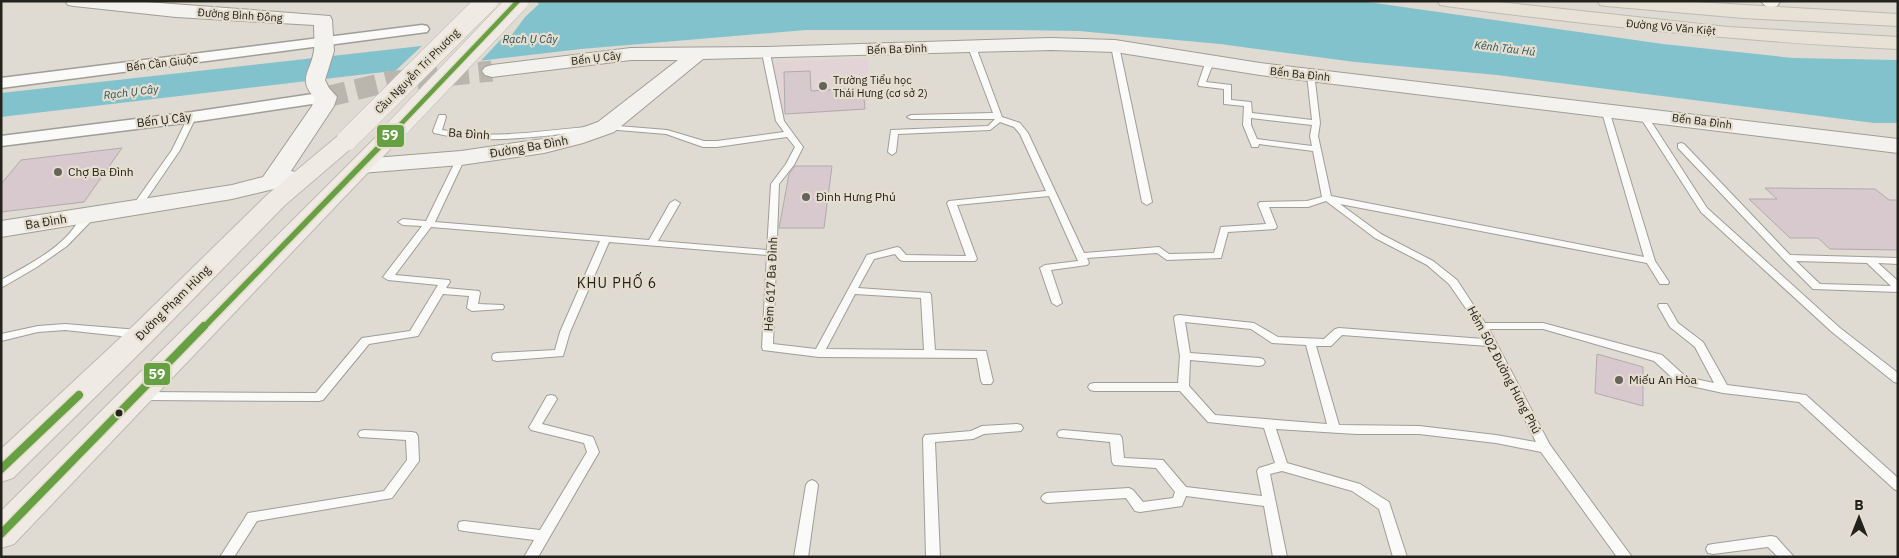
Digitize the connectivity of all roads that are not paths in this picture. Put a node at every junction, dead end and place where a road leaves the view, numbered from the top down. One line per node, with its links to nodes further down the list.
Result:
1 (74, 1): 16 (street, Đường Bình Đông)
2 (487, 1): 35 (main road, Cầu Nguyễn Tri Phương, bridge)
3 (518, 1): 42 (main road, Cầu Nguyễn Tri Phương, bridge)
4 (1446, 1): 10 (highway, Đường Võ Văn Kiệt)
5 (1514, 1): 10 (highway, Đường Võ Văn Kiệt)
6 (1606, 1): 10 (highway, Đường Võ Văn Kiệt)
7 (1767, 2): 8 (highway); 9 (highway)
8 (1898, 8)
9 (1813, 16): 10 (highway, Đường Võ Văn Kiệt); 11 (highway, Đường Võ Văn Kiệt)
10 (1749, 19): 13 (highway, Đường Võ Văn Kiệt); 14 (highway, Đường Võ Văn Kiệt)
11 (1898, 20)
12 (422, 29): 16 (street, Bến Cần Giuộc)
13 (1898, 35)
14 (1898, 43)
15 (1115, 46): 17 (street, Bến Ba Đình); 20 (street, Bến Ba Đình); 47 (lane)
16 (324, 47): 23 (street, Bến Cần Giuộc); 24 (street)
17 (972, 47): 19 (street, Bến Ba Đình); 31 (lane)
18 (700, 52): 19 (street, Bến Ba Đình); 21 (street, Bến Ụ Cây); 33 (street, Đường Ba Đình)
19 (766, 52): 34 (lane, Hẻm 617 Ba Đình)
20 (1210, 61): 22 (street, Bến Ba Đình); 27 (lane)
21 (492, 71)
22 (1311, 75): 25 (street, Bến Ba Đình); 32 (lane)
23 (1, 83)
24 (320, 88): 28 (street, Bến Ụ Cây); 44 (street)
25 (1605, 109): 26 (street, Bến Ba Đình); 60 (lane)
26 (1642, 114): 38 (street, Bến Ba Đình); 80 (lane)
27 (1247, 116): 32 (lane); 39 (lane)
28 (192, 117): 36 (street, Bến Ụ Cây); 49 (lane)
29 (442, 117): 33 (lane, Ba Đình)
30 (910, 117): 31 (lane)
31 (998, 117): 40 (lane); 45 (lane)
32 (1316, 123): 39 (lane)
33 (606, 127): 34 (lane); 41 (street, Đường Ba Đình)
34 (790, 134): 56 (lane, Hẻm 617 Ba Đình)
35 (347, 140): 43 (main road, Đường Phạm Hùng)
36 (4, 143)
37 (1681, 146): 58 (lane)
38 (1898, 146)
39 (1317, 149): 46 (lane)
40 (892, 152)
41 (461, 158): 42 (street, Đường Ba Đình); 52 (lane)
42 (361, 166): 85 (main road)
43 (306, 175): 44 (street); 71 (main road, Đường Phạm Hùng)
44 (272, 182): 49 (street)
45 (1052, 193): 57 (lane); 66 (lane)
46 (1327, 198): 57 (lane); 60 (lane); 70 (lane, Hẻm 502 Đường Hưng Phú)
47 (1147, 202)
48 (675, 203): 55 (lane)
49 (136, 208): 50 (street)
50 (92, 215): 53 (street, Ba Đình); 63 (lane)
51 (403, 222): 52 (lane)
52 (429, 224): 54 (lane); 65 (lane)
53 (1, 229)
54 (606, 239): 55 (lane); 78 (lane)
55 (652, 243): 56 (lane)
56 (772, 253): 75 (lane, Hẻm 617 Ba Đình)
57 (1081, 256): 67 (lane)
58 (1787, 258): 59 (lane); 64 (lane)
59 (1868, 260): 61 (lane); 64 (lane)
60 (1650, 261): 62 (lane)
61 (1898, 261)
62 (1664, 282)
63 (1, 285)
64 (1898, 288)
65 (439, 291): 69 (lane); 85 (lane)
66 (852, 292): 75 (lane); 76 (lane)
67 (1057, 303)
68 (1662, 306): 84 (lane)
69 (499, 307)
70 (1482, 326): 74 (lane, Hẻm 502 Đường Hưng Phú); 84 (lane)
71 (142, 334): 72 (lane); 94 (main road, Đường Phạm Hùng)
72 (1, 338)
73 (1310, 342): 74 (lane); 77 (lane); 89 (lane)
74 (1492, 344): 92 (lane, Hẻm 502 Đường Hưng Phú)
75 (819, 353): 76 (lane, Hẻm 617 Ba Đình)
76 (930, 354): 81 (lane, Hẻm 617 Ba Đình)
77 (1185, 356): 79 (lane); 82 (lane)
78 (498, 358)
79 (1259, 362)
80 (1898, 379)
81 (987, 381)
82 (1183, 386): 83 (lane); 87 (lane)
83 (1094, 387)
84 (1723, 389): 96 (lane)
85 (137, 396): 101 (main road)
86 (551, 399): 102 (lane)
87 (1268, 424): 89 (lane); 93 (lane)
88 (1018, 428): 107 (lane)
89 (1334, 429): 92 (lane)
90 (364, 434): 104 (lane)
91 (1063, 434): 97 (lane)
92 (1545, 448): 110 (lane, Hẻm 502 Đường Hưng Phú)
93 (1282, 466): 99 (lane); 109 (lane)
94 (1, 469)
95 (812, 485): 106 (lane)
96 (1898, 486)
97 (1182, 491): 98 (lane); 99 (lane)
98 (1046, 498)
99 (1270, 502): 108 (lane)
100 (464, 526): 102 (lane)
101 (1, 534)
102 (543, 536): 105 (lane)
103 (1713, 549): 111 (lane)
104 (227, 557)
105 (531, 557)
106 (801, 557)
107 (934, 557)
108 (1280, 557)
109 (1400, 557)
110 (1625, 557)
111 (1787, 557)

